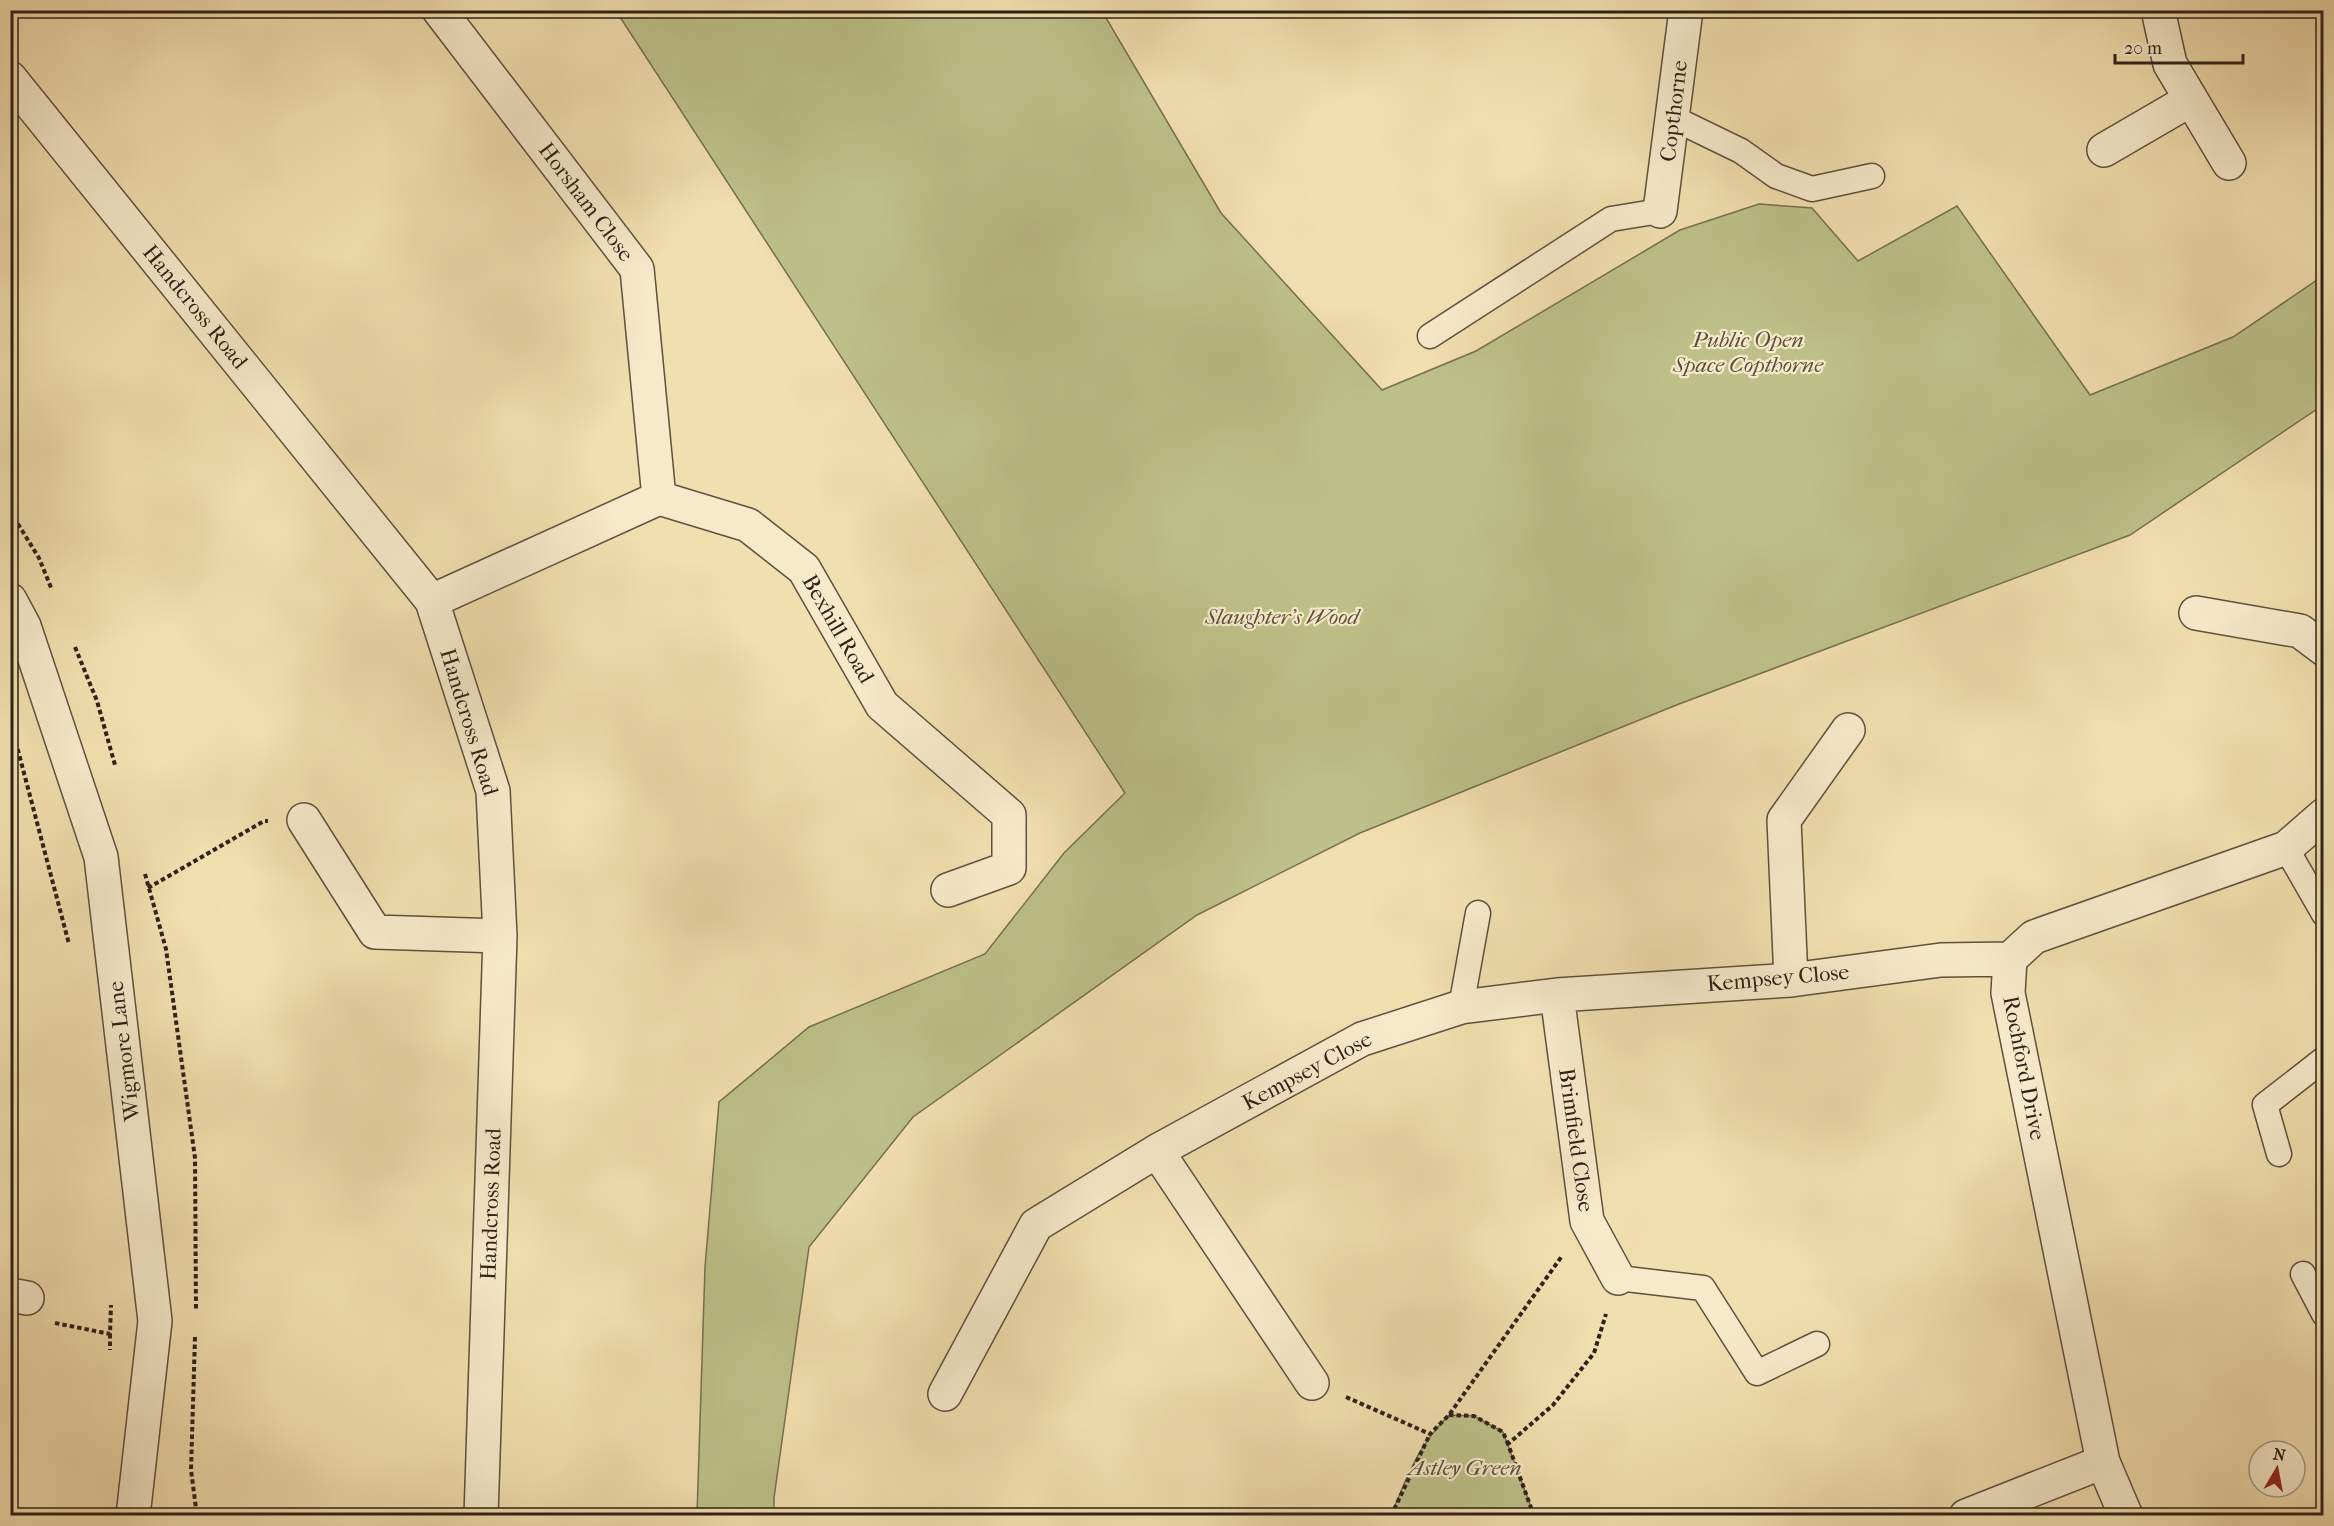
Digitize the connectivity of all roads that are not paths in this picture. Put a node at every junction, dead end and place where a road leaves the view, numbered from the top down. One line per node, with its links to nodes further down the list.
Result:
1 (439, 10): 12 (street, Horsham Close)
2 (1686, 10): 6 (street, Copthorne)
3 (2158, 10): 5 (street)
4 (10, 78): 14 (street, Handcross Road)
5 (2190, 100): 7 (street); 8 (street)
6 (1673, 118): 9 (lane); 10 (street, Copthorne)
7 (2104, 150)
8 (2229, 162)
9 (1872, 176)
10 (1660, 211): 11 (lane)
11 (1430, 336)
12 (658, 498): 14 (street); 21 (street, Bexhill Road)
13 (10, 600): 39 (street, Wigmore Lane)
14 (432, 601): 24 (street, Handcross Road)
15 (2196, 613): 16 (street)
16 (2324, 649)
17 (1848, 730): 26 (street)
18 (2324, 815): 20 (street)
19 (304, 820): 24 (street)
20 (2286, 848): 23 (lane); 25 (street)
21 (948, 890)
22 (1478, 913): 28 (lane)
23 (2324, 914)
24 (500, 936): 40 (street, Handcross Road)
25 (2010, 959): 26 (street, Kempsey Close); 38 (street, Rochford Drive)
26 (1791, 980): 27 (street, Kempsey Close)
27 (1557, 995): 28 (street, Kempsey Close); 33 (street, Brimfield Close)
28 (1461, 1007): 30 (street, Kempsey Close)
29 (2324, 1059): 31 (lane)
30 (1157, 1151): 36 (street); 37 (street, Kempsey Close)
31 (2279, 1154)
32 (2303, 1274): 34 (lane)
33 (1618, 1278): 35 (lane)
34 (2324, 1314)
35 (1817, 1344)
36 (1312, 1383)
37 (945, 1394)
38 (2103, 1462): 41 (street); 42 (street, Rochford Drive)
39 (134, 1515)
40 (481, 1515)
41 (1966, 1515)
42 (2126, 1515)

